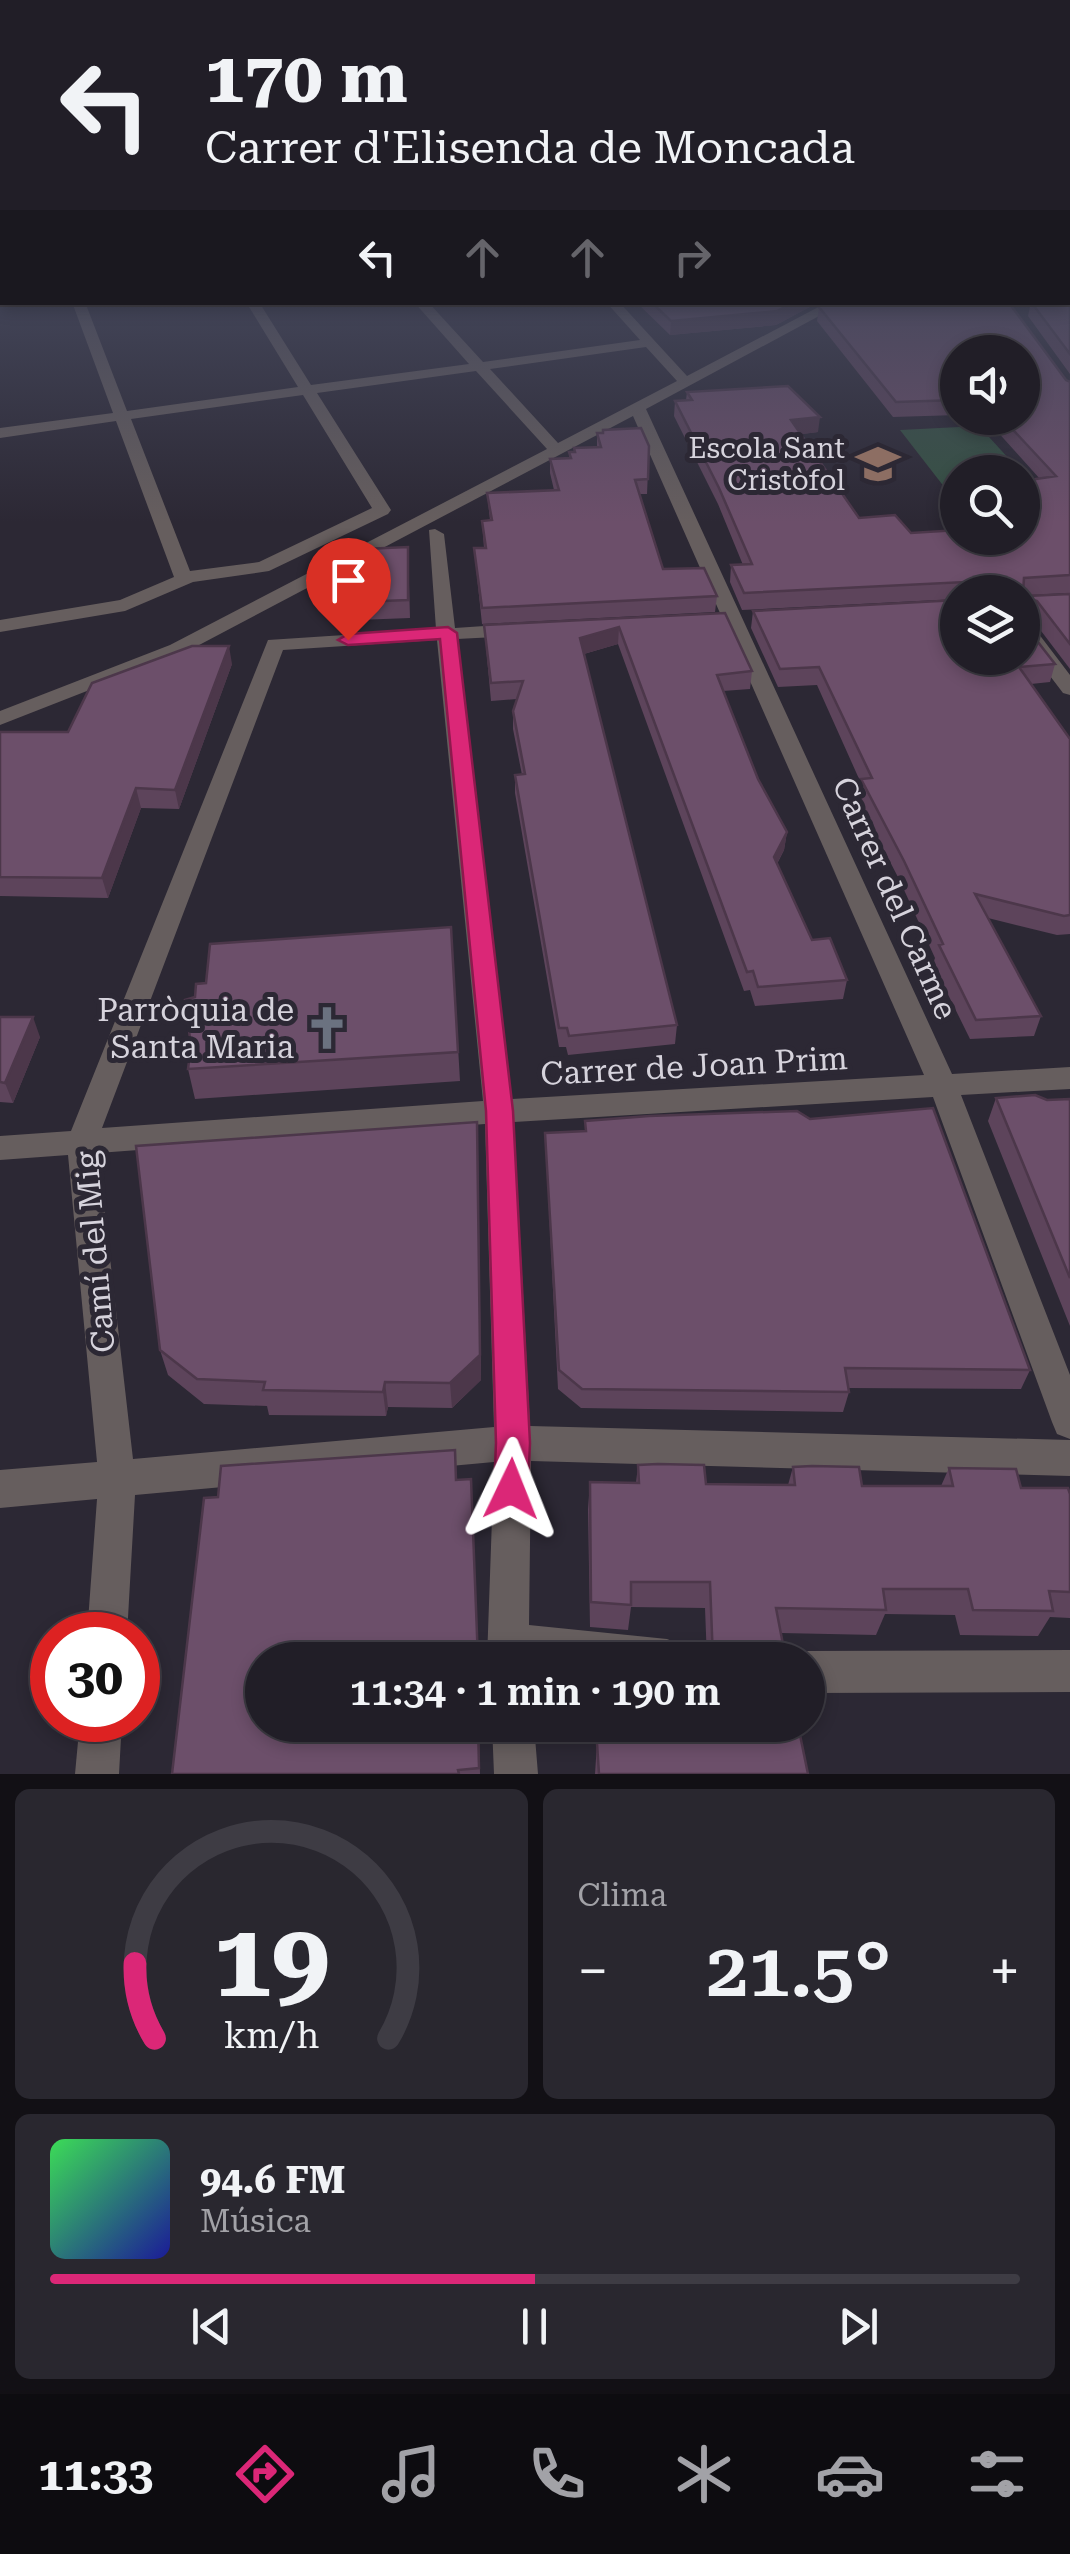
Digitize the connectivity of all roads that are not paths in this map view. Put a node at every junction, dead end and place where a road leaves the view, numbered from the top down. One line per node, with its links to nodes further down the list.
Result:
1 (99, 356): 11 (street)
2 (285, 356): 9 (street)
3 (469, 356): 7 (street)
4 (562, 356): 7 (street)
5 (660, 356): 8 (street)
6 (738, 356): 8 (street)
7 (480, 368): 9 (street); 13 (street)
8 (686, 383): 10 (street)
9 (307, 391): 11 (street); 15 (street)
10 (638, 409): 13 (street); 25 (street, Carrer del Carme)
11 (122, 416): 12 (street); 15 (street)
12 (0, 433)
13 (558, 452): 16 (street)
14 (435, 534): 19 (street)
15 (184, 579): 17 (street)
16 (253, 611): 20 (street); 23 (street)
17 (0, 626)
18 (544, 628): 19 (street)
19 (448, 633): 20 (street); 26 (street)
20 (275, 644): 27 (street, Camí del Mig)
21 (1040, 649): 22 (street)
22 (1070, 689)
23 (0, 719)
24 (1070, 1078): 25 (street, Carrer de Joan Prim)
25 (944, 1088): 26 (street, Carrer de Joan Prim); 29 (street, Carrer del Carme)
26 (500, 1111): 27 (street, Carrer de Joan Prim); 30 (street)
27 (82, 1142): 28 (street, Carrer de Joan Prim); 32 (street, Camí del Mig)
28 (0, 1148)
29 (1070, 1422)
30 (513, 1443): 31 (street); 32 (street); 35 (street)
31 (1070, 1458)
32 (116, 1480): 33 (street); 34 (street, Camí del Mig)
33 (0, 1489)
34 (107, 1612)
35 (507, 1642)
36 (1070, 1671): 37 (street)
37 (825, 1672)
38 (99, 1742): 40 (street)
39 (514, 1742): 41 (street)
40 (97, 1774)
41 (516, 1774)

